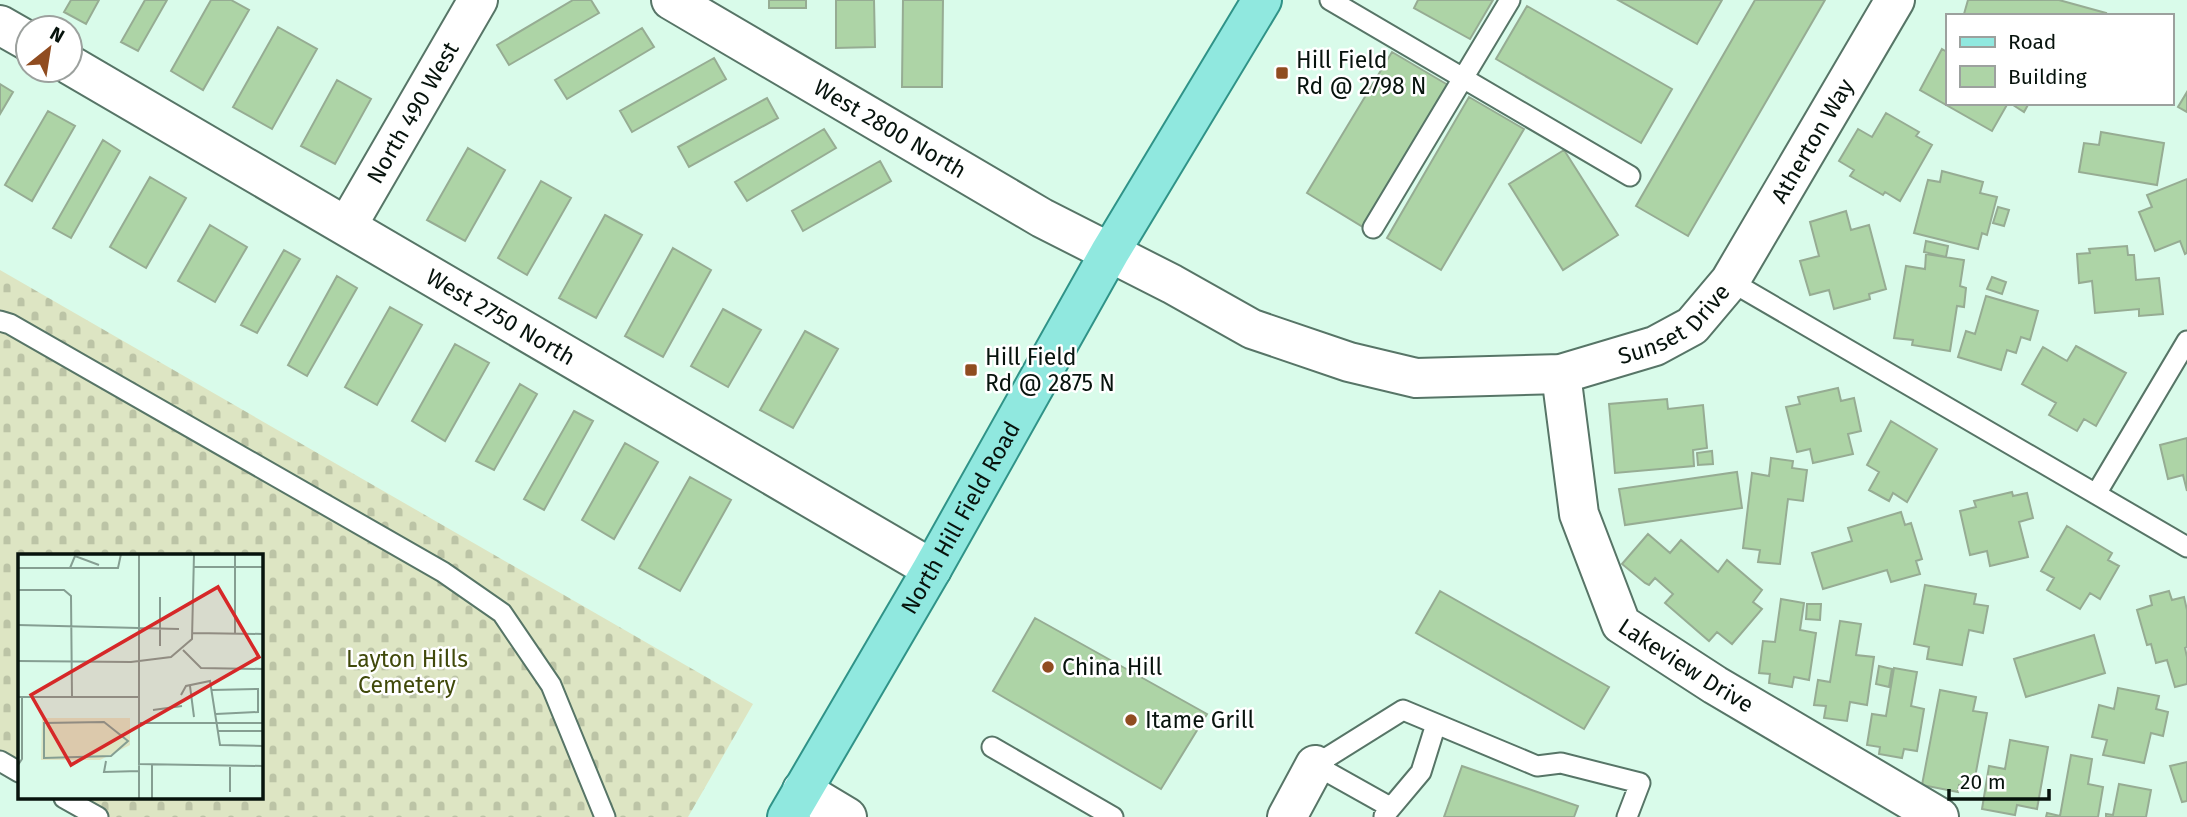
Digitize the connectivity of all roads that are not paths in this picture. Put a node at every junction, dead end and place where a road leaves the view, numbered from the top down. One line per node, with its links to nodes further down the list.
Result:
1 (478, 0): 10 (street, North 490 West)
2 (671, 0): 12 (street, West 2800 North)
3 (1262, 0): 12 (main road, North Hill Field Road)
4 (1330, 0): 8 (lane)
5 (1510, 0): 8 (lane)
6 (1895, 0): 13 (street, Atherton Way)
7 (84, 73): 10 (street, West 2750 North)
8 (1464, 80): 9 (lane); 11 (lane)
9 (1630, 176)
10 (347, 226): 19 (street, West 2750 North)
11 (1374, 228)
12 (1110, 252): 16 (street, Sunset Drive); 19 (main road, North Hill Field Road)
13 (1730, 281): 16 (street, Sunset Drive); 17 (lane, Sunset Drive)
14 (0, 321): 29 (lane)
15 (2187, 341): 17 (lane)
16 (1561, 374): 34 (street, Lakeview Drive)
17 (2096, 494): 18 (lane, Sunset Drive)
18 (2187, 547)
19 (932, 569): 26 (main road, North Hill Field Road)
20 (1436, 724): 23 (lane); 27 (lane); 33 (lane)
21 (992, 747): 31 (lane)
22 (0, 761): 24 (lane)
23 (1315, 765): 27 (lane); 32 (street)
24 (18, 771)
25 (68, 800): 28 (lane)
26 (794, 804): 30 (street)
27 (1387, 812)
28 (98, 817)
29 (605, 817)
30 (847, 817)
31 (1113, 817)
32 (1287, 817)
33 (1628, 817)
34 (1939, 817)

